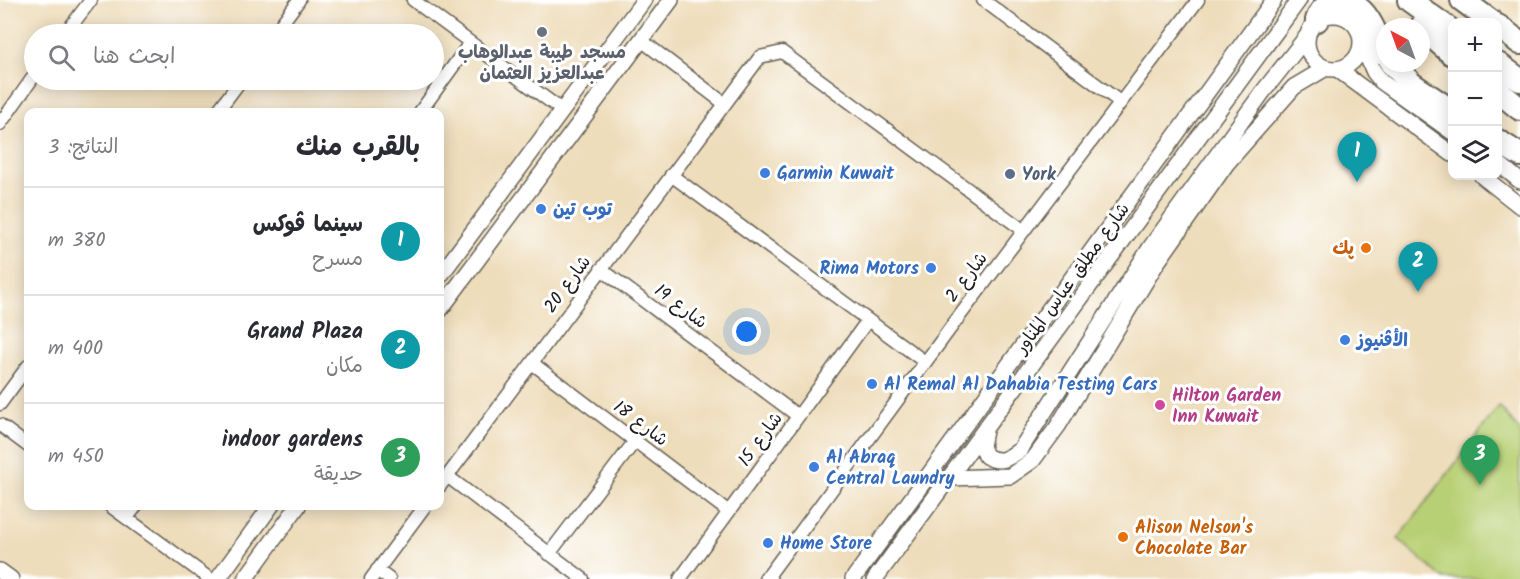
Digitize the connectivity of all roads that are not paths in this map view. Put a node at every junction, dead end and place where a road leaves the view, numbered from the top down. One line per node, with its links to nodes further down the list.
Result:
1 (91, 0): 14 (street)
2 (299, 0): 15 (street)
3 (413, 0): 22 (street)
4 (644, 0): 38 (street)
5 (671, 0): 21 (street)
6 (983, 0): 33 (street)
7 (1198, 0): 33 (street, شارع 2)
8 (1274, 0): 76 (street, شارع مطلق عباس المناور)
9 (1299, 0): 62 (street, شارع مطلق عباس المناور)
10 (1394, 0): 13 (highway)
11 (1409, 0): 17 (highway)
12 (1462, 0): 18 (highway)
13 (1412, 18)
14 (73, 24)
15 (281, 24)
16 (1312, 28): 19 (highway); 23 (street); 26 (street); 50 (street)
17 (1448, 28)
18 (1507, 32)
19 (1376, 34)
20 (1430, 35): 24 (highway)
21 (641, 40): 34 (street); 53 (street)
22 (470, 43): 28 (street); 38 (street)
23 (1361, 43): 26 (street); 40 (street)
24 (1448, 51)
25 (1502, 67): 29 (highway)
26 (1331, 68): 42 (street); 50 (street)
27 (1400, 72): 37 (highway)
28 (444, 79)
29 (1520, 80)
30 (24, 90): 39 (street)
31 (234, 90): 35 (street)
32 (436, 90): 36 (street)
33 (1120, 102): 49 (street, شارع 2)
34 (725, 104): 45 (street, شارع 20); 49 (street, شارع 20)
35 (220, 108)
36 (423, 108)
37 (1448, 108)
38 (563, 111): 52 (street)
39 (0, 124)
40 (1448, 129)
41 (1502, 144): 43 (highway)
42 (1448, 154)
43 (1520, 155)
44 (1502, 167): 47 (street)
45 (671, 175): 51 (street, شارع 20); 54 (street)
46 (1487, 180): 48 (street)
47 (1520, 181)
48 (1520, 206)
49 (1023, 230): 55 (street, شارع 2)
50 (1153, 256): 60 (street); 63 (street)
51 (601, 269): 56 (street, شارع 20); 59 (street, شارع 19)
52 (444, 271)
53 (444, 305)
54 (868, 320): 55 (street); 59 (street, شارع 15)
55 (925, 362): 87 (street, شارع 2)
56 (532, 363): 64 (street, شارع 18); 67 (street, شارع 20)
57 (24, 371): 58 (street)
58 (0, 404)
59 (798, 416): 74 (street, شارع 15)
60 (1044, 417): 62 (street); 63 (street)
61 (0, 425): 65 (street)
62 (986, 426): 66 (street, شارع مطلق عباس المناور)
63 (1058, 426): 66 (street)
64 (635, 441): 74 (street, شارع 18); 77 (street)
65 (24, 443)
66 (950, 478): 90 (street, شارع مطلق عباس المناور)
67 (444, 480)
68 (444, 482): 77 (street)
69 (116, 510): 75 (street)
70 (133, 510): 75 (street)
71 (268, 510): 82 (street)
72 (295, 510): 83 (street)
73 (422, 510): 79 (street)
74 (729, 512): 86 (street, شارع 15)
75 (127, 518): 81 (street)
76 (875, 549): 88 (street); 89 (street, شارع مطلق عباس المناور)
77 (549, 554): 85 (street)
78 (0, 571): 80 (street)
79 (374, 575): 84 (street)
80 (11, 579)
81 (210, 579)
82 (218, 579)
83 (245, 579)
84 (389, 579)
85 (582, 579)
86 (680, 579)
87 (767, 579)
88 (841, 579)
89 (853, 579)
90 (875, 579)

